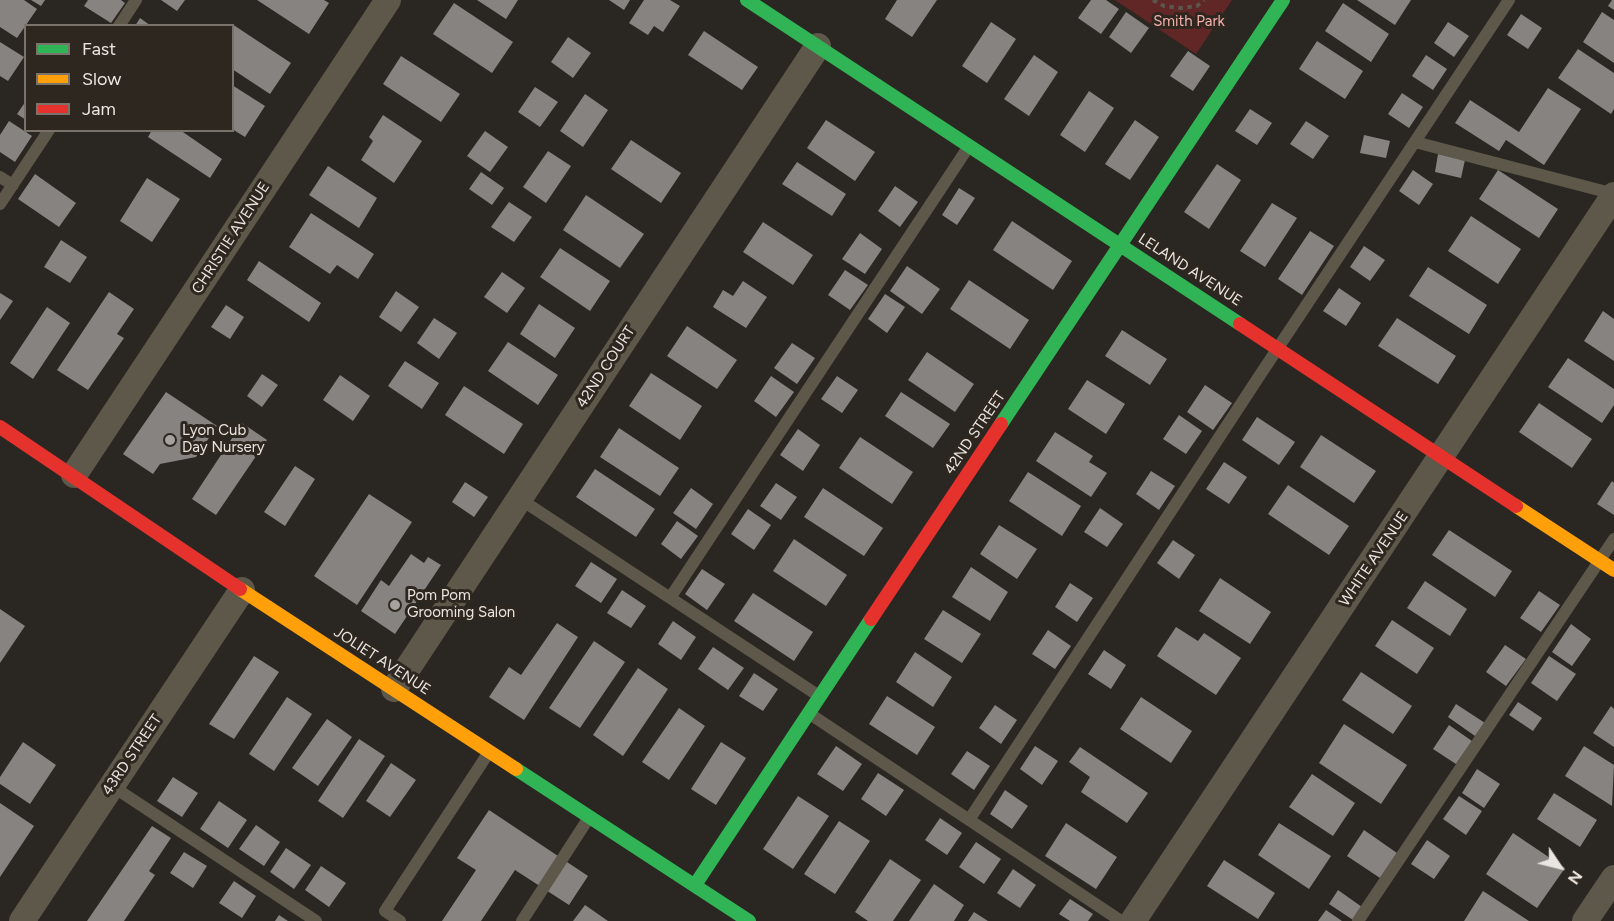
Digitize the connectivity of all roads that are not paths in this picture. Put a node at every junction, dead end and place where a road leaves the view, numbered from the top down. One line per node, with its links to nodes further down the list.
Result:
1 (135, 0): 6 (lane)
2 (388, 0): 19 (street, CHRISTIE AVENUE)
3 (747, 0): 7 (street, LELAND AVENUE)
4 (1283, 0): 15 (street, 42ND STREET)
5 (1509, 0): 9 (lane)
6 (120, 24)
7 (818, 46): 10 (street, LELAND AVENUE); 20 (street, 42ND COURT)
8 (48, 132): 12 (lane)
9 (1415, 142): 13 (lane); 16 (lane)
10 (970, 146): 15 (street, LELAND AVENUE); 25 (lane)
11 (0, 177): 12 (lane)
12 (13, 185): 14 (lane)
13 (1614, 195): 18 (street, WHITE AVENUE)
14 (0, 204)
15 (1120, 244): 16 (street, LELAND AVENUE); 27 (street, 42ND STREET)
16 (1278, 348): 18 (street, LELAND AVENUE); 32 (lane)
17 (0, 427): 19 (street, JOLIET AVENUE)
18 (1443, 456): 22 (street, LELAND AVENUE); 41 (street, WHITE AVENUE)
19 (74, 475): 24 (street, JOLIET AVENUE)
20 (520, 499): 25 (lane); 26 (street, 42ND COURT)
21 (1614, 539): 22 (lane)
22 (1600, 561): 23 (street, LELAND AVENUE); 42 (lane)
23 (1614, 570)
24 (242, 590): 26 (street, JOLIET AVENUE); 30 (street, 43RD STREET)
25 (670, 598): 27 (lane)
26 (394, 689): 29 (street, JOLIET AVENUE)
27 (820, 697): 28 (street, 42ND STREET)
28 (809, 713): 32 (lane); 34 (street, 42ND STREET)
29 (490, 751): 31 (street, JOLIET AVENUE); 37 (lane)
30 (111, 786): 35 (street, 43RD STREET); 36 (lane)
31 (590, 817): 34 (street, JOLIET AVENUE); 38 (lane)
32 (969, 820): 40 (lane)
33 (1614, 878): 43 (street)
34 (695, 885): 39 (street, JOLIET AVENUE)
35 (22, 921)
36 (316, 921)
37 (400, 921)
38 (522, 921)
39 (749, 921)
40 (1121, 921)
41 (1133, 921)
42 (1358, 921)
43 (1586, 921)

